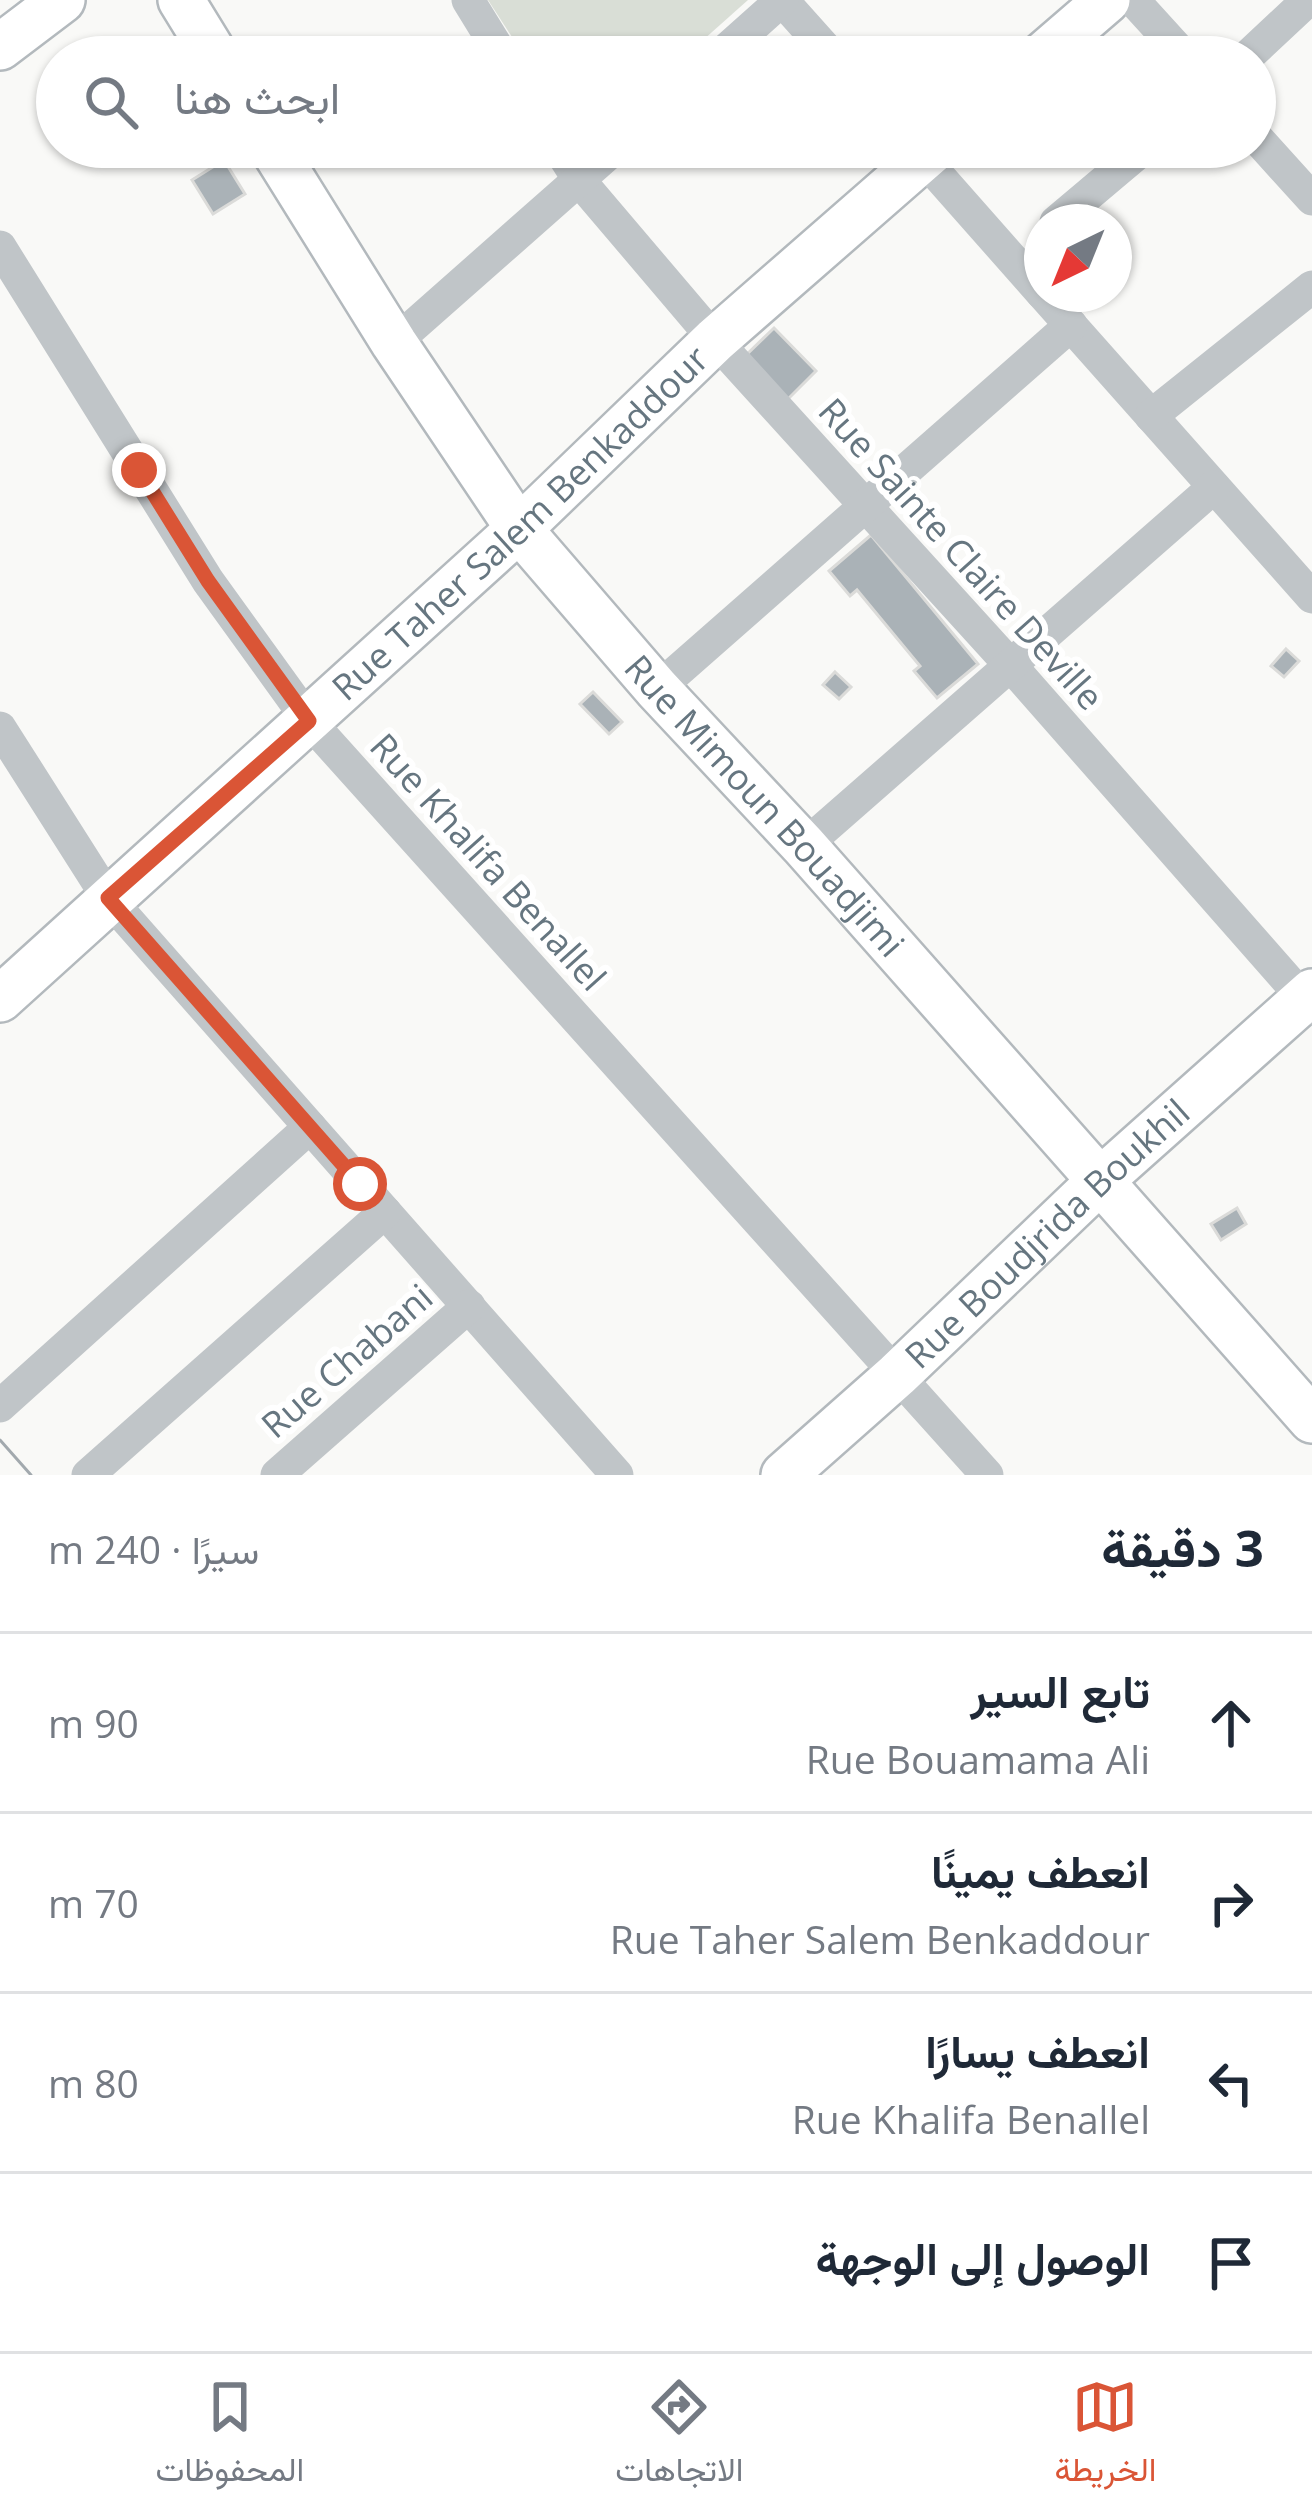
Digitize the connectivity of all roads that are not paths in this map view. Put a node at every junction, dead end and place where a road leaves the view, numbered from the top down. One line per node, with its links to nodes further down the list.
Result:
1 (62, 0): 15 (street)
2 (181, 0): 8 (street)
3 (468, 0): 9 (street)
4 (782, 0): 10 (street); 11 (street)
5 (1107, 0): 12 (street)
6 (1133, 0): 13 (street)
7 (1308, 0): 14 (street)
8 (203, 36)
9 (490, 36)
10 (742, 36)
11 (814, 36)
12 (1065, 36)
13 (1166, 36)
14 (1269, 36)
15 (0, 46)
16 (1276, 160): 24 (street)
17 (285, 168): 34 (street, Rue Mimoun Bouadjimi)
18 (572, 168): 23 (street, Rue Sainte Claire Deville)
19 (592, 168): 23 (street)
20 (905, 168): 33 (street, Rue Taher Salem Benkaddour)
21 (938, 168): 28 (street)
22 (1120, 168): 25 (street)
23 (579, 180): 33 (street, Rue Sainte Claire Deville); 34 (street)
24 (1312, 200)
25 (1077, 204)
26 (0, 247): 42 (street, Rue Khalifa Benallel)
27 (1024, 249): 28 (street)
28 (1012, 259): 29 (street)
29 (1024, 273)
30 (1312, 287): 35 (street)
31 (1059, 312): 32 (street)
32 (1071, 325): 35 (street); 37 (street)
33 (715, 340): 37 (street, Rue Sainte Claire Deville); 38 (street, Rue Taher Salem Benkaddour)
34 (394, 343): 38 (street, Rue Mimoun Bouadjimi)
35 (1151, 416): 36 (street)
36 (1214, 487): 39 (street); 40 (street)
37 (864, 504): 40 (street, Rue Sainte Claire Deville); 41 (street)
38 (519, 529): 41 (street, Rue Mimoun Bouadjimi); 42 (street, Rue Taher Salem Benkaddour)
39 (1312, 597)
40 (1012, 668): 44 (street); 47 (street, Rue Sainte Claire Deville)
41 (656, 689): 44 (street, Rue Mimoun Bouadjimi)
42 (309, 721): 45 (street, Rue Taher Salem Benkaddour); 52 (street, Rue Khalifa Benallel)
43 (0, 728): 45 (street)
44 (804, 846): 49 (street, Rue Mimoun Bouadjimi)
45 (108, 898): 46 (street, Rue Taher Salem Benkaddour); 48 (street)
46 (0, 999)
47 (1309, 1000): 49 (street, Rue Boudjrida Boukhil)
48 (310, 1127): 50 (street); 53 (street)
49 (1100, 1181): 52 (street, Rue Boudjrida Boukhil); 54 (street, Rue Mimoun Bouadjimi)
50 (385, 1212): 51 (street); 55 (street)
51 (469, 1306): 56 (street, Rue Chabani); 57 (street)
52 (897, 1375): 58 (street, Rue Boudjrida Boukhil); 59 (street, Rue Khalifa Benallel)
53 (0, 1406)
54 (1312, 1420)
55 (88, 1475)
56 (277, 1475)
57 (617, 1475)
58 (784, 1475)
59 (988, 1475)

